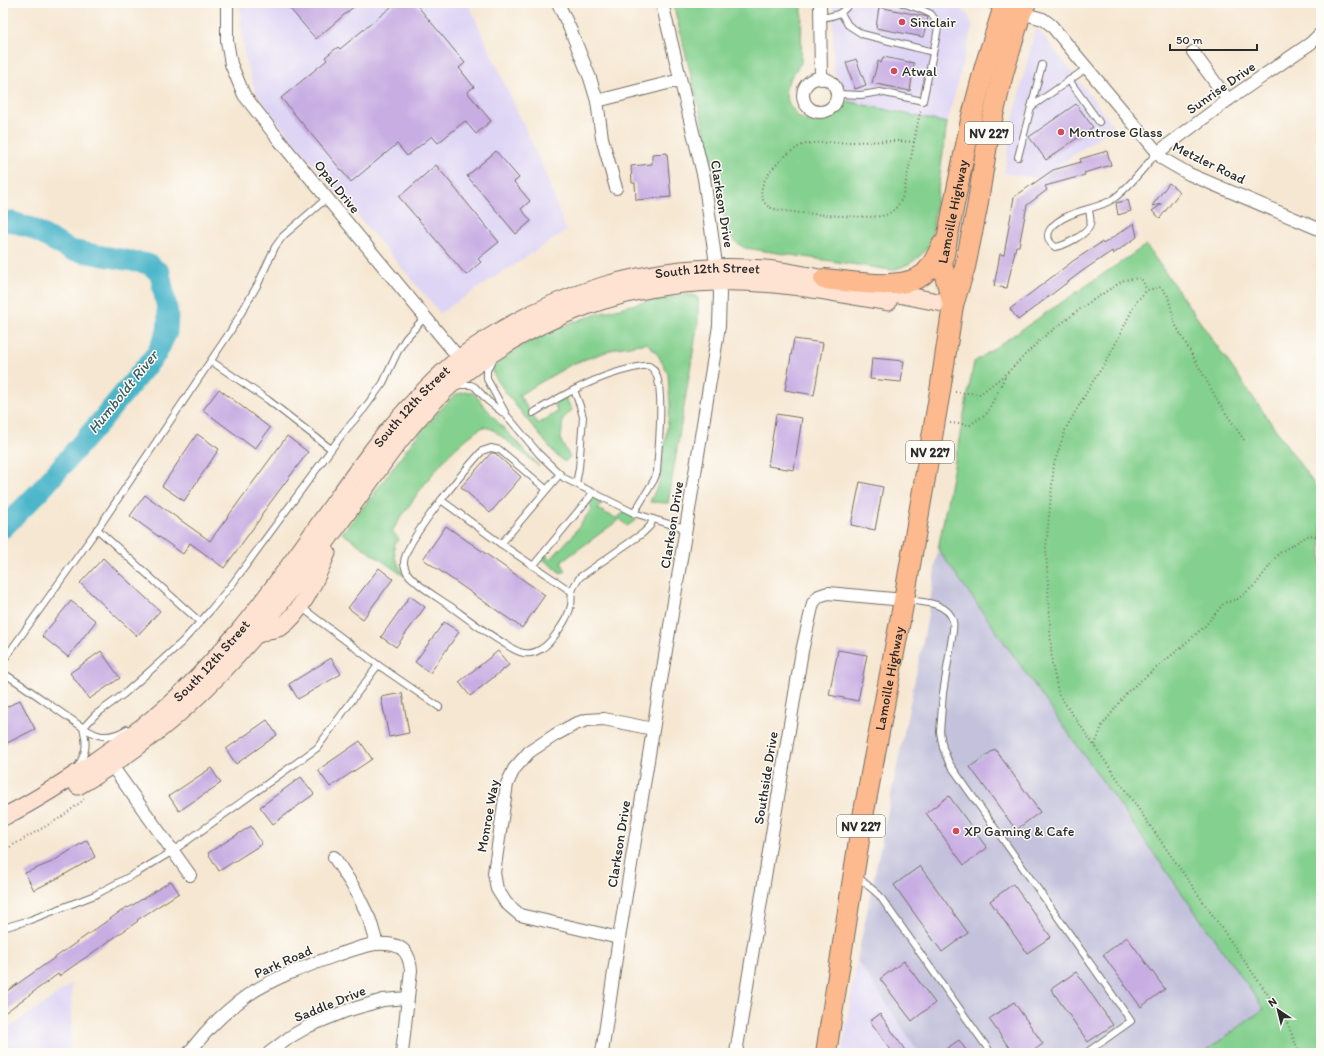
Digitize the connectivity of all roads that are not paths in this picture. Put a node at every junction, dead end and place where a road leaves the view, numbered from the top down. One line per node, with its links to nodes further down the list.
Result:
1 (227, 3): 28 (street, Opal Drive)
2 (558, 3): 21 (street)
3 (662, 3): 17 (street, Clarkson Drive)
4 (820, 3): 10 (street)
5 (850, 3): 9 (lane)
6 (902, 3): 7 (lane)
7 (915, 5): 12 (lane)
8 (1010, 6): 15 (street, Metzler Road); 26 (main road, Lamoille Highway / NV 227); 33 (main road, Lamoille Highway / NV 227)
9 (841, 13): 10 (lane); 12 (lane)
10 (820, 18): 16 (street)
11 (1321, 33): 20 (street, Sunrise Drive)
12 (933, 52): 19 (lane)
13 (1193, 52): 20 (street)
14 (1042, 65): 22 (lane)
15 (1087, 68): 18 (lane); 24 (street, Metzler Road)
16 (822, 78): 19 (street); 19 (street)
17 (680, 80): 21 (street); 31 (street, Clarkson Drive)
18 (1069, 80): 22 (lane); 23 (lane)
19 (837, 94)
20 (1228, 100): 24 (street, Sunrise Drive)
21 (597, 101): 27 (street)
22 (1031, 107): 25 (lane)
23 (1099, 122)
24 (1157, 153): 29 (lane); 30 (street, Metzler Road)
25 (1018, 157)
26 (960, 182): 32 (main road); 33 (main road, Lamoille Highway / NV 227)
27 (616, 188)
28 (327, 198): 34 (street, Opal Drive); 36 (lane)
29 (1089, 209): 29 (lane)
30 (1321, 230)
31 (717, 275): 32 (main road, South 12th Street); 33 (main road, South 12th Street); 35 (main road, South 12th Street); 37 (main road, South 12th Street); 50 (street, Clarkson Drive)
32 (824, 279): 33 (main road, South 12th Street)
33 (953, 309): 56 (main road, Lamoille Highway / NV 227)
34 (426, 318): 37 (street, Opal Drive); 42 (lane)
35 (501, 348): 37 (main road, South 12th Street); 41 (lane)
36 (211, 361): 42 (lane); 51 (lane)
37 (464, 364): 38 (main road, South 12th Street); 63 (main road, South 12th Street)
38 (447, 389): 41 (lane); 52 (main road, South 12th Street)
39 (574, 390): 40 (lane); 44 (lane); 48 (lane)
40 (533, 414)
41 (508, 417): 43 (lane)
42 (332, 449): 58 (lane)
43 (560, 474): 44 (lane); 45 (lane)
44 (576, 484): 46 (lane)
45 (546, 489): 47 (lane); 53 (lane)
46 (593, 493): 48 (lane); 54 (lane)
47 (441, 500): 53 (lane); 55 (lane)
48 (634, 512): 49 (lane)
49 (653, 519): 50 (lane); 55 (lane)
50 (686, 528): 66 (street, Clarkson Drive)
51 (97, 529): 58 (lane); 60 (lane)
52 (330, 535): 57 (main road); 59 (main road, South 12th Street)
53 (501, 544): 54 (lane)
54 (533, 566): 55 (lane)
55 (572, 592)
56 (904, 600): 73 (main road, Lamoille Highway / NV 227); 83 (street, Southside Drive); 86 (lane)
57 (300, 606): 59 (main road); 61 (lane)
58 (200, 622): 65 (lane)
59 (255, 636): 67 (main road, South 12th Street)
60 (3, 661)
61 (378, 665): 64 (lane); 71 (lane)
62 (3, 673): 65 (lane)
63 (193, 682): 65 (lane); 67 (main road, South 12th Street)
64 (439, 707)
65 (83, 728): 68 (lane)
66 (653, 729): 76 (street, Clarkson Drive); 76 (street, Monroe Way)
67 (108, 760): 68 (main road, South 12th Street); 70 (main road, South 12th Street); 71 (street)
68 (66, 781): 69 (main road, South 12th Street)
69 (3, 816)
70 (3, 824)
71 (173, 851): 74 (street); 75 (lane)
72 (334, 857): 77 (street)
73 (854, 873): 84 (main road, Lamoille Highway / NV 227); 85 (lane)
74 (190, 875)
75 (3, 928)
76 (619, 938): 82 (street, Clarkson Drive)
77 (377, 944): 78 (street, Park Road); 79 (street, Park Road)
78 (408, 998): 80 (street, Saddle Drive); 81 (street)
79 (189, 1053)
80 (269, 1053)
81 (402, 1053)
82 (602, 1053)
83 (736, 1053)
84 (826, 1053)
85 (991, 1053)
86 (1086, 1053)

